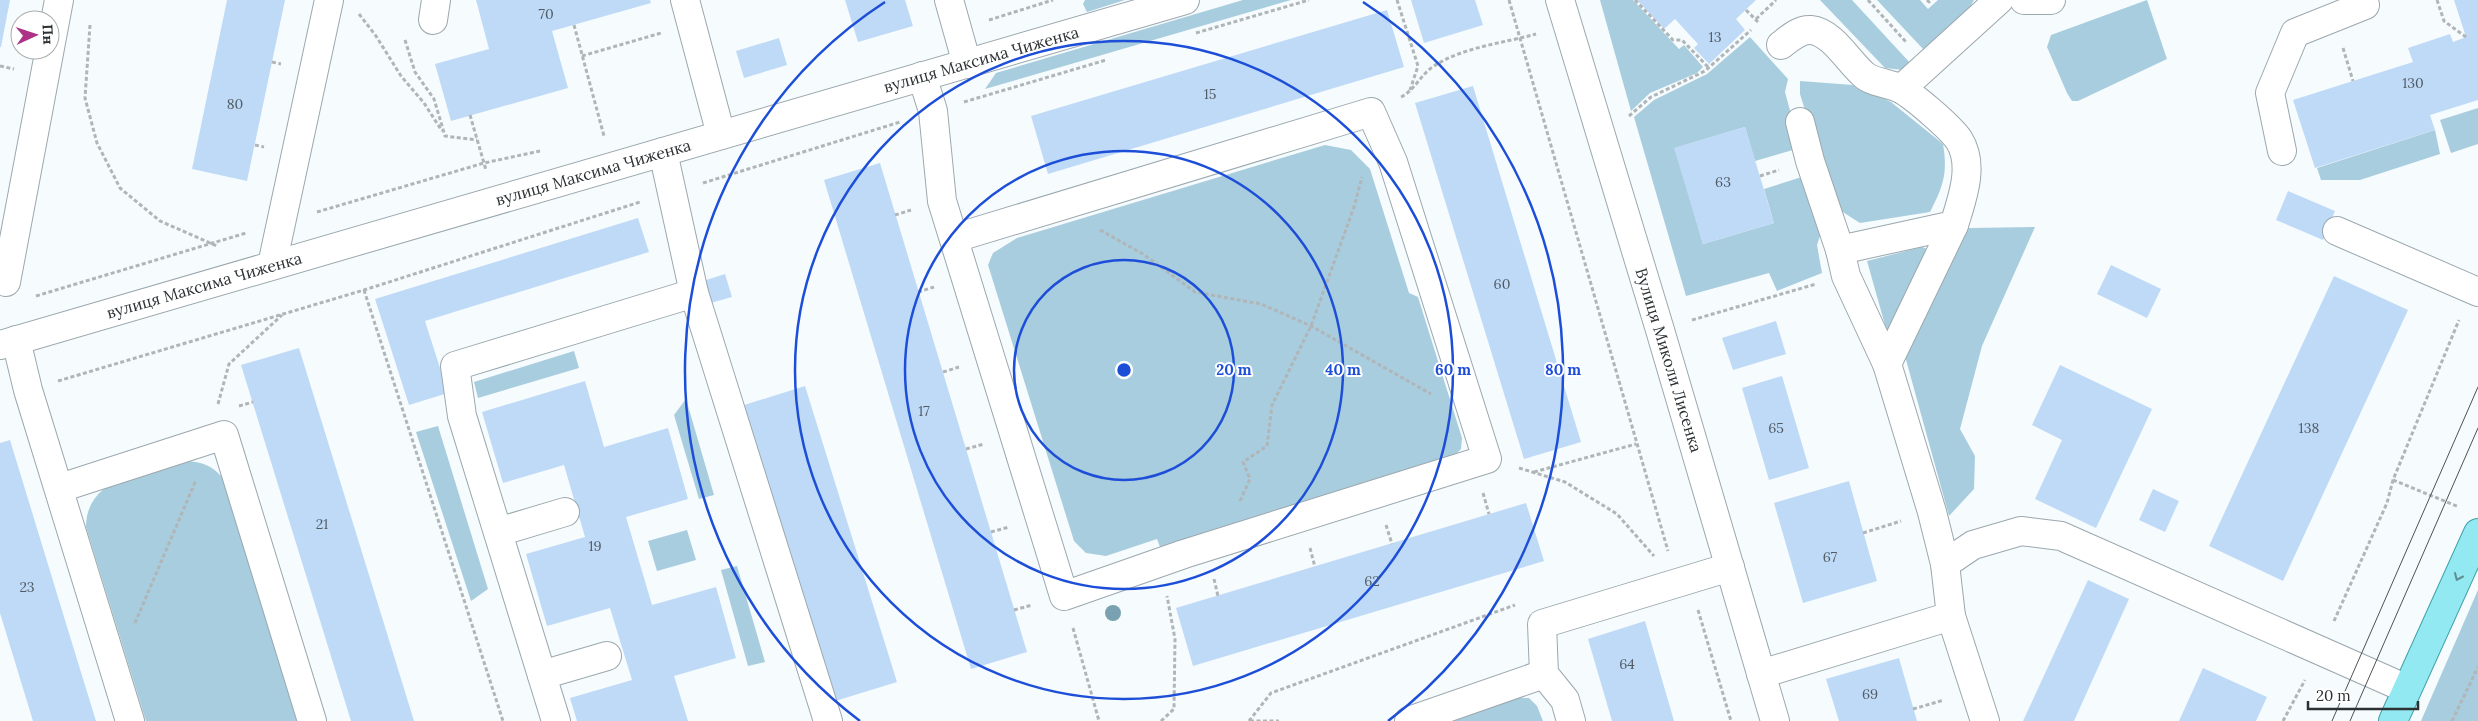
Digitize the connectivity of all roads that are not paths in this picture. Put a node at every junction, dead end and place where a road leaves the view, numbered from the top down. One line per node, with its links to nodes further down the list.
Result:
1 (60, 0): 24 (street)
2 (949, 0): 12 (street)
3 (1185, 0): 12 (street, вулиця Максима Чиженка)
4 (1999, 0): 14 (street)
5 (2024, 0): 6 (street)
6 (2051, 0)
7 (2371, 2): 17 (street)
8 (341, 4): 23 (street)
9 (688, 12): 16 (street)
10 (1564, 12): 34 (street, Вулиця Миколи Лисенка)
11 (1781, 45): 14 (street)
12 (967, 64): 13 (street, вулиця Максима Чиженка)
13 (922, 76): 16 (street, вулиця Максима Чиженка); 21 (street)
14 (1901, 89): 19 (street)
15 (1800, 122): 22 (street)
16 (721, 135): 18 (street, вулиця Максима Чиженка)
17 (2282, 151)
18 (663, 152): 23 (street, вулиця Максима Чиженка); 26 (street)
19 (1954, 225): 22 (street); 28 (street)
20 (2338, 231): 25 (street)
21 (955, 238): 21 (street)
22 (1843, 263): 28 (street)
23 (272, 265): 27 (street, вулиця Максима Чиженка)
24 (6, 282)
25 (2475, 291)
26 (694, 292): 31 (street); 44 (street)
27 (8, 343): 29 (street)
28 (1887, 364): 33 (street)
29 (60, 488): 41 (street); 42 (street)
30 (565, 512): 31 (street)
31 (498, 532): 39 (street)
32 (2478, 532): 40 (main road, one-way to 40)
33 (1945, 564): 35 (street); 40 (street)
34 (1730, 567): 37 (street); 38 (street, Вулиця Миколи Лисенка)
35 (1951, 616): 38 (street); 48 (street)
36 (607, 656): 39 (street)
37 (1544, 674): 45 (street); 46 (street)
38 (1761, 674): 47 (street, Вулиця Миколи Лисенка)
39 (542, 675): 43 (street)
40 (2407, 689): 49 (main road)
41 (130, 721)
42 (312, 721)
43 (556, 721)
44 (828, 721)
45 (1409, 721)
46 (1571, 721)
47 (1775, 721)
48 (1985, 721)
49 (2393, 721)

